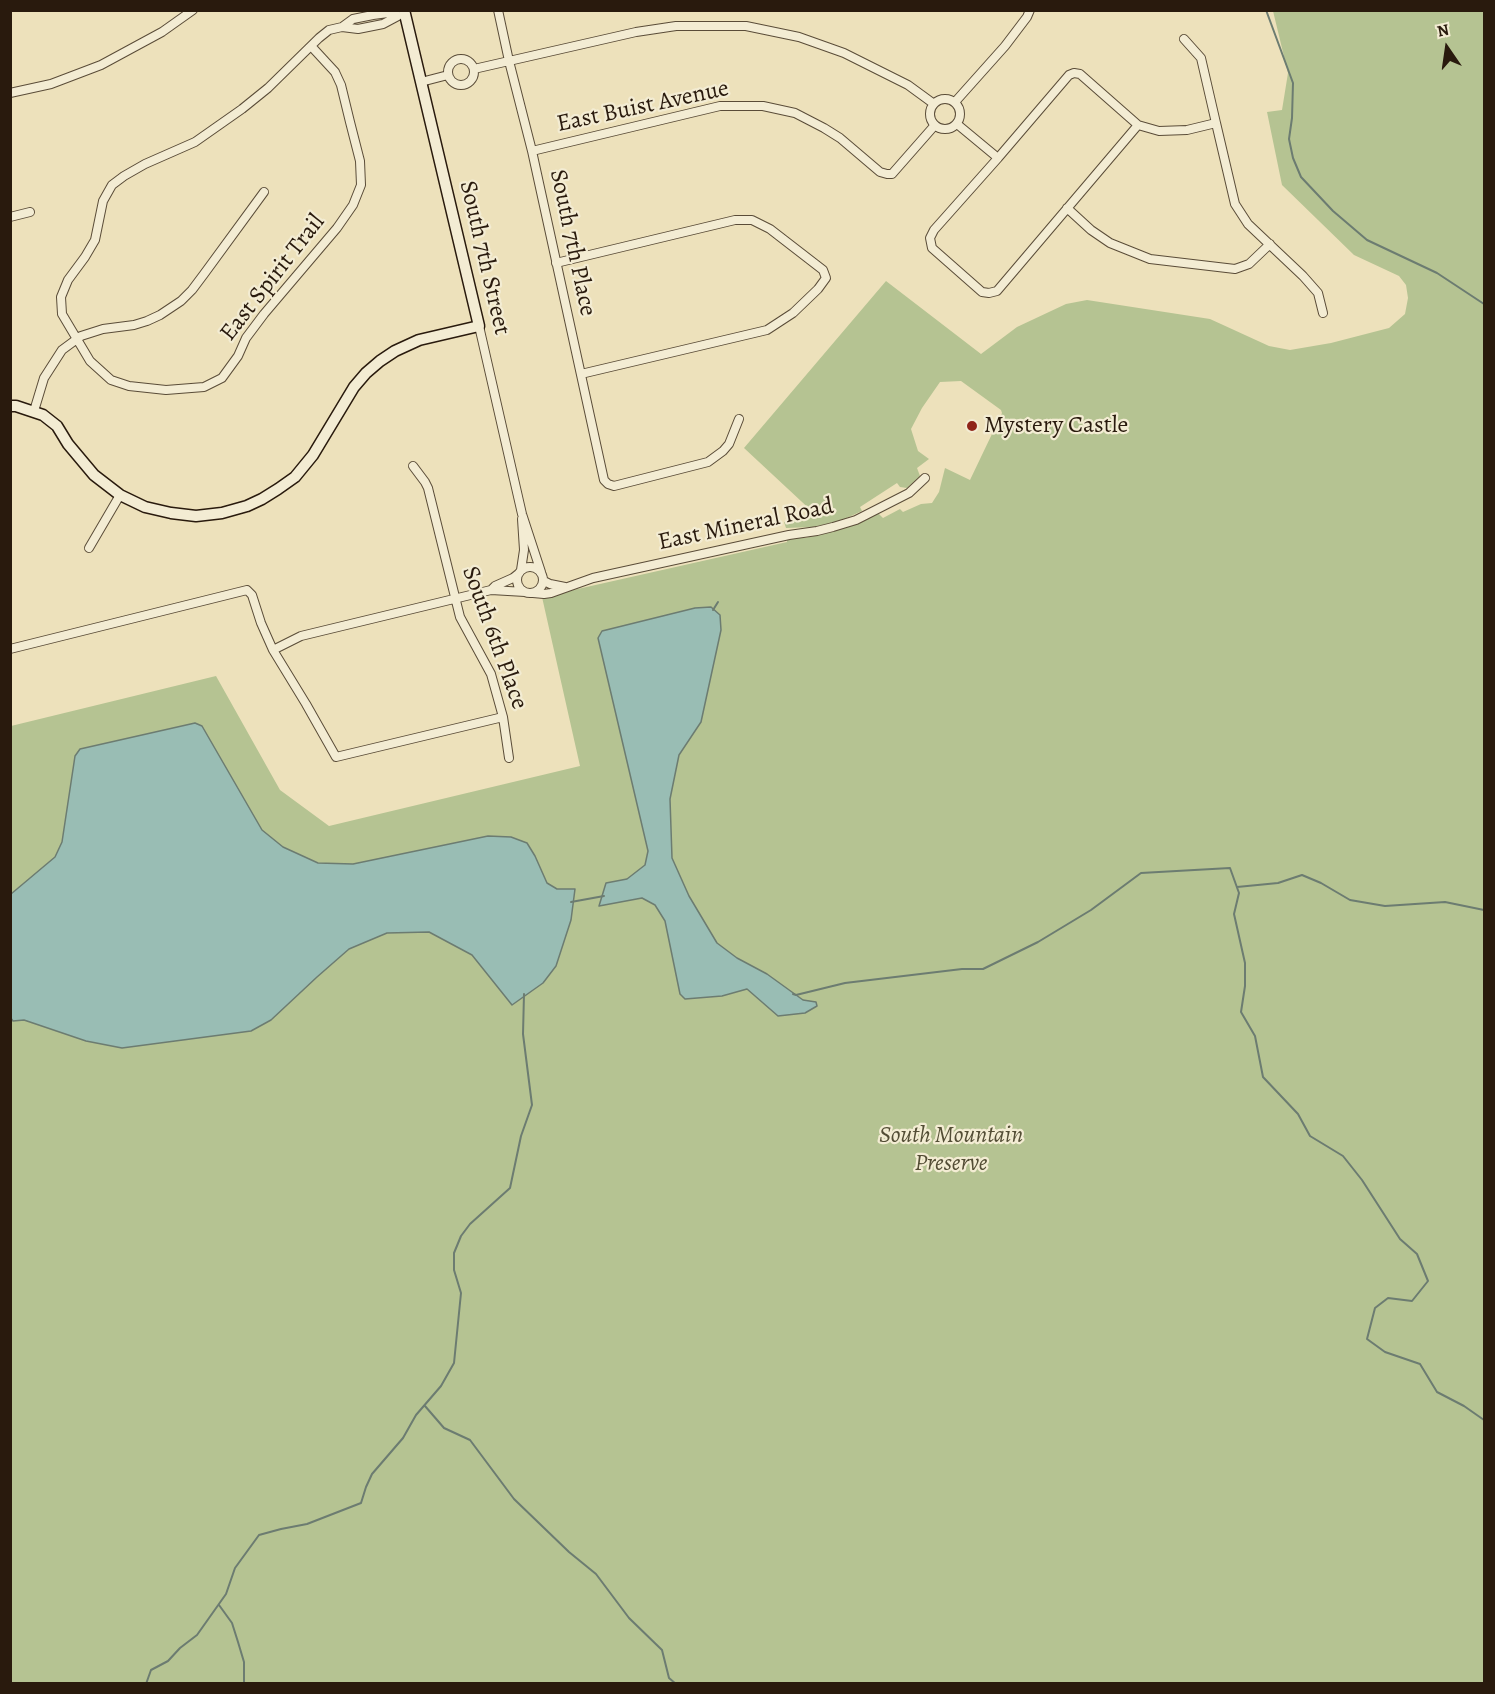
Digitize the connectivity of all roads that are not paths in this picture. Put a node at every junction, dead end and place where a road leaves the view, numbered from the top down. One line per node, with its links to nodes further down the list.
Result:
1 (193, 10): 11 (street)
2 (498, 10): 7 (street, South 7th Place)
3 (1030, 10): 12 (street)
4 (402, 14): 6 (street, East Spirit Trail); 10 (street, South 7th Street)
5 (1184, 39): 14 (street)
6 (311, 46): 28 (street, East Spirit Trail); 28 (street, East Spirit Trail)
7 (509, 61): 8 (street); 13 (street); 18 (street, South 7th Place)
8 (474, 69): 9 (street); 9 (street)
9 (448, 75): 10 (street)
10 (421, 82): 27 (street, South 7th Street)
11 (10, 93)
12 (955, 102): 13 (street); 15 (street)
13 (934, 104): 16 (street)
14 (1216, 123): 17 (street); 24 (street)
15 (957, 124): 16 (street); 19 (street)
16 (935, 125): 18 (street, East Buist Avenue)
17 (1138, 125): 19 (street); 21 (street)
18 (532, 152): 25 (street, South 7th Place)
19 (998, 158): 21 (street)
20 (264, 192): 28 (street)
21 (1066, 208): 24 (street)
22 (30, 212): 23 (street)
23 (10, 217)
24 (1270, 244): 26 (street)
25 (556, 263): 29 (street, South 7th Place); 29 (street)
26 (1323, 313)
27 (478, 326): 35 (street); 36 (street, South 7th Street)
28 (77, 339): 31 (street)
29 (581, 374): 32 (street, South 7th Place)
30 (10, 406): 31 (street)
31 (34, 411): 35 (street)
32 (739, 419)
33 (413, 466): 44 (street, South 6th Place)
34 (925, 478): 41 (street, East Mineral Road)
35 (120, 495): 37 (street)
36 (522, 514): 38 (street, South 7th Street); 39 (street, South 7th Street)
37 (89, 548)
38 (520, 571): 39 (street); 42 (street, East Mineral Road); 43 (street, South 7th Street)
39 (541, 572): 40 (street, South 7th Street)
40 (544, 581): 41 (street); 43 (street)
41 (565, 587): 43 (street, East Mineral Road)
42 (491, 590): 43 (street, East Mineral Road); 44 (street, East Mineral Road)
43 (529, 593)
44 (455, 599): 46 (street, East Mineral Road); 47 (street, South 6th Place)
45 (10, 649): 46 (street)
46 (273, 650): 47 (street)
47 (503, 717): 48 (street, South 6th Place)
48 (509, 758)

